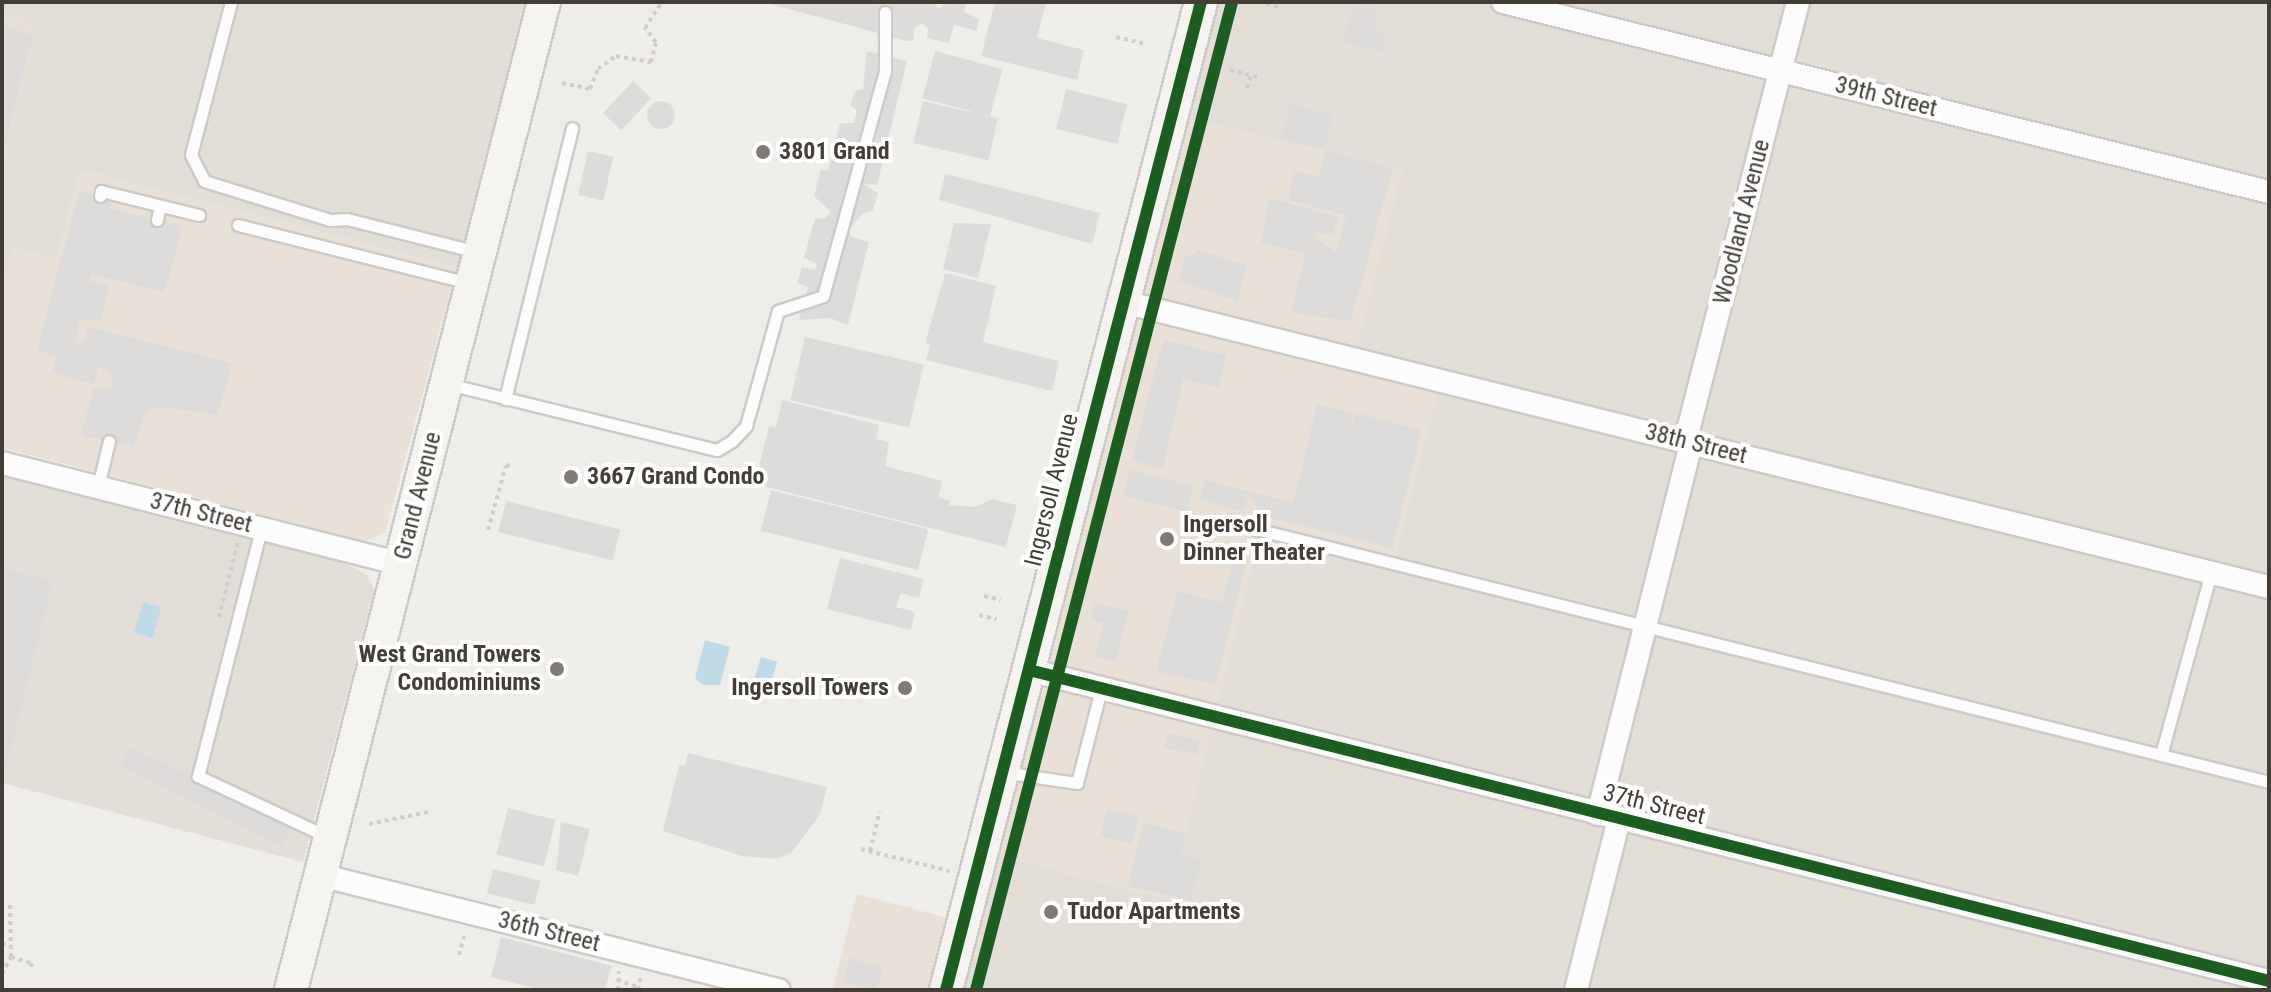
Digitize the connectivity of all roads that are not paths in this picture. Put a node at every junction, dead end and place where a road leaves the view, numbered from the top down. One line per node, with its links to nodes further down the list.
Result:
1 (231, 2): 15 (lane)
2 (544, 2): 15 (main road, Grand Avenue)
3 (1201, 2): 16 (main road, Ingersoll Avenue)
4 (1503, 2): 7 (street, 39th Street)
5 (1798, 2): 7 (street, Woodland Avenue)
6 (885, 12): 18 (lane)
7 (1780, 71): 9 (street, 39th Street); 20 (street, Woodland Avenue)
8 (572, 128): 18 (lane)
9 (2269, 192)
10 (100, 196): 11 (lane)
11 (160, 206): 12 (lane); 13 (lane)
12 (199, 215)
13 (157, 220)
14 (238, 225): 15 (lane)
15 (476, 268): 17 (main road, Grand Avenue)
16 (1124, 302): 20 (street, 38th Street); 29 (main road, Ingersoll Avenue)
17 (447, 383): 18 (lane); 25 (main road, Grand Avenue)
18 (505, 399)
19 (109, 441): 22 (lane)
20 (1688, 442): 26 (street, 38th Street); 28 (street, Woodland Avenue)
21 (2, 463): 22 (street, 37th Street)
22 (98, 487): 23 (street, 37th Street)
23 (252, 526): 25 (street, 37th Street); 35 (lane)
24 (1248, 527): 28 (lane)
25 (400, 564): 35 (main road, Grand Avenue)
26 (2211, 572): 27 (street, 38th Street); 31 (lane)
27 (2269, 587)
28 (1645, 626): 31 (lane); 34 (street, Woodland Avenue)
29 (1029, 670): 30 (street, 37th Street); 32 (main road, Ingersoll Avenue)
30 (1101, 689): 32 (lane); 34 (street, 37th Street)
31 (2161, 755): 33 (lane)
32 (1002, 772): 40 (main road, Ingersoll Avenue)
33 (2269, 782)
34 (1609, 816): 37 (street, 37th Street); 41 (street, Woodland Avenue)
35 (330, 838): 36 (main road, Grand Avenue)
36 (320, 875): 38 (main road, Grand Avenue); 39 (street, 36th Street)
37 (2269, 981)
38 (291, 990)
39 (779, 990)
40 (946, 990)
41 (1576, 990)

